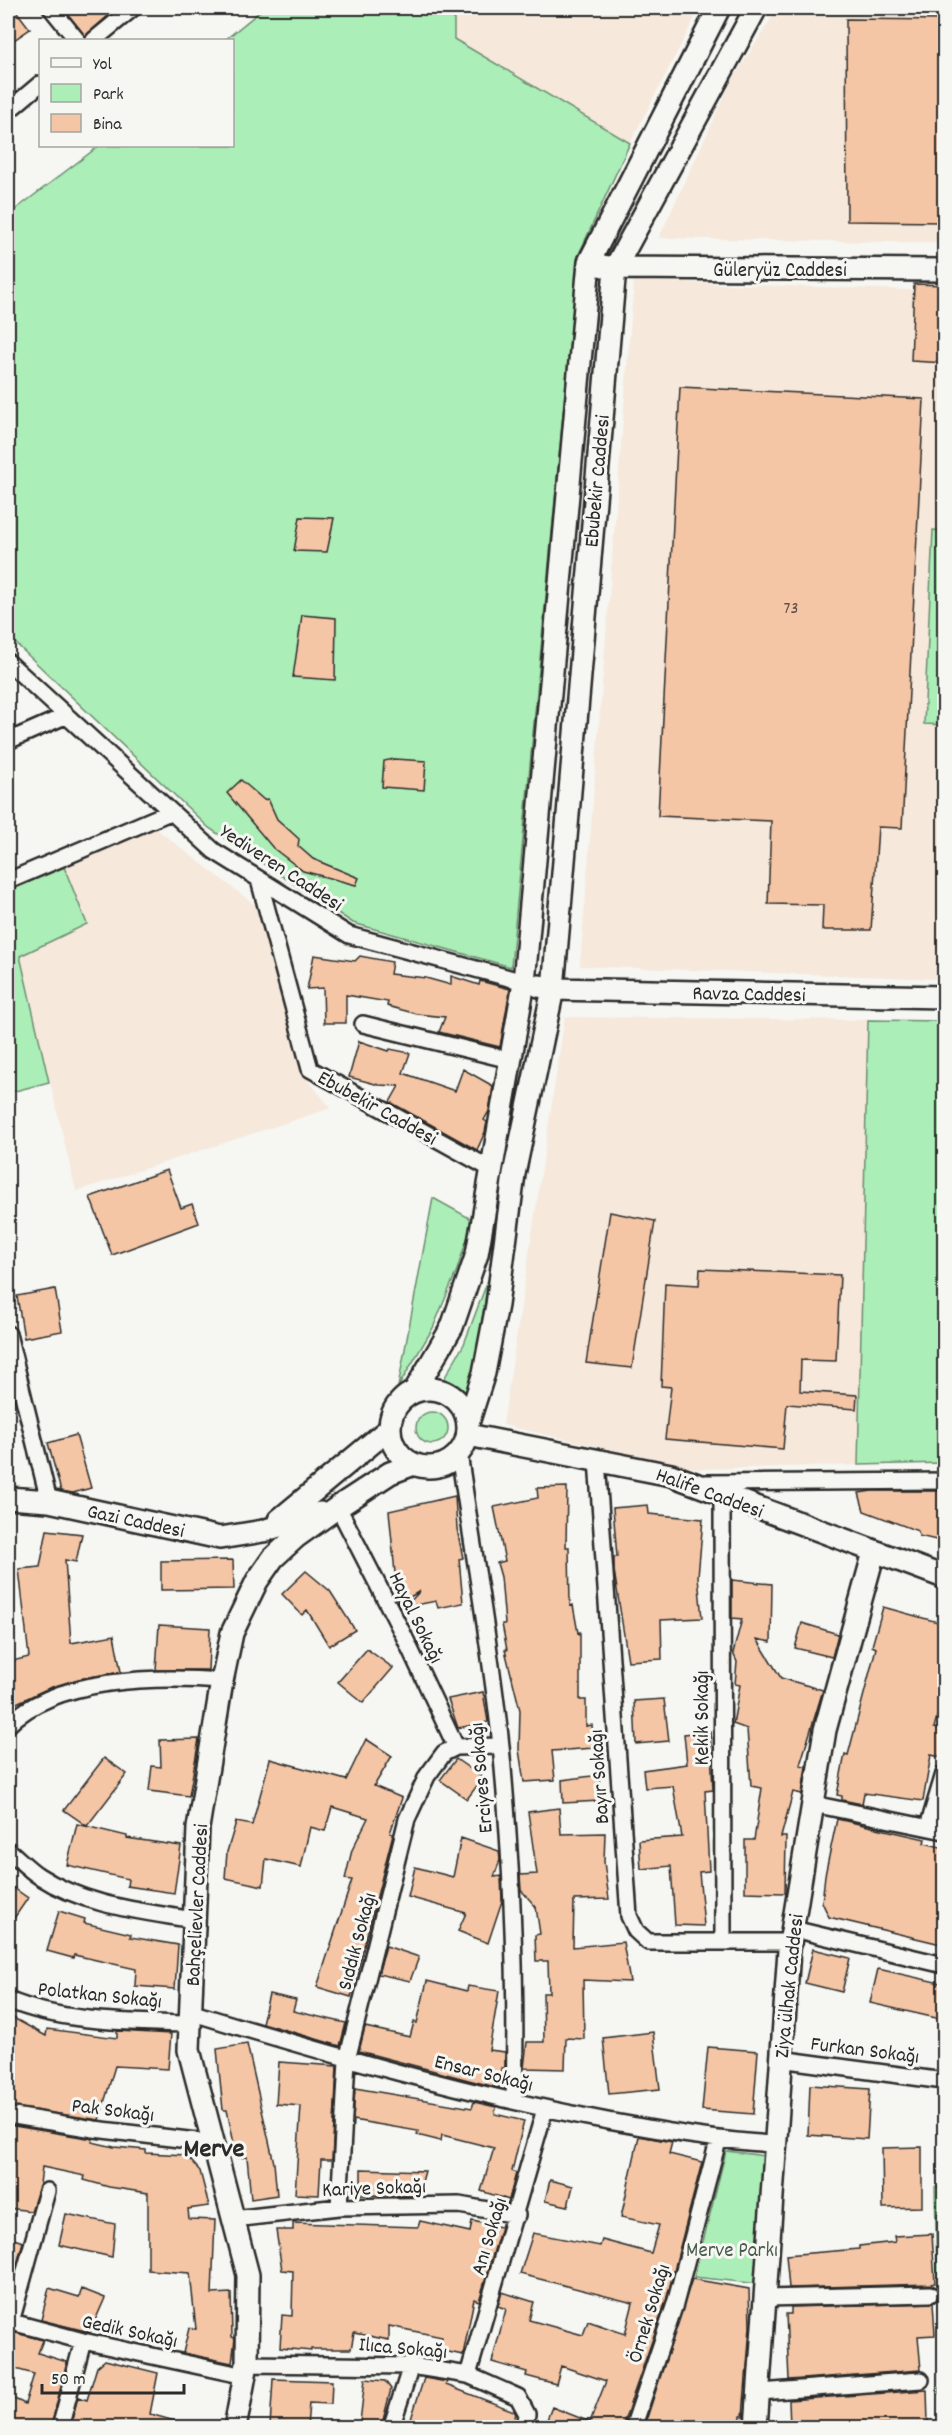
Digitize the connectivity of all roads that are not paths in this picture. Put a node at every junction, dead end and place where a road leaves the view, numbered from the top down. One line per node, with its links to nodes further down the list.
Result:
1 (51, 8): 5 (street)
2 (134, 8): 6 (street)
3 (719, 8): 9 (main road, Ebubekir Caddesi)
4 (756, 8): 10 (main road, Ebubekir Caddesi)
5 (75, 39)
6 (94, 39)
7 (39, 85): 8 (street)
8 (8, 111)
9 (590, 262): 10 (main road, Güleryüz Caddesi); 18 (main road, Ebubekir Caddesi)
10 (615, 268): 11 (main road, Güleryüz Caddesi); 19 (main road, Ebubekir Caddesi)
11 (945, 270)
12 (8, 662): 13 (street, Yediveren Caddesi)
13 (65, 716): 14 (street); 15 (street, Yediveren Caddesi)
14 (8, 741)
15 (170, 812): 16 (street, Yediveren Caddesi); 17 (street)
16 (259, 880): 18 (street, Yediveren Caddesi); 23 (street, Ebubekir Caddesi)
17 (8, 881)
18 (524, 982): 19 (main road); 22 (main road, Ebubekir Caddesi)
19 (553, 989): 20 (main road, Ravza Caddesi); 24 (main road, Ebubekir Caddesi)
20 (945, 997)
21 (363, 1024): 22 (street)
22 (510, 1060): 23 (main road, Ebubekir Caddesi)
23 (491, 1169): 24 (main road, Ebubekir Caddesi); 26 (main road, Ebubekir Caddesi)
24 (514, 1174): 28 (main road, Ebubekir Caddesi)
25 (8, 1334): 35 (street)
26 (414, 1392): 27 (main road); 28 (main road)
27 (390, 1428): 30 (main road); 37 (main road)
28 (465, 1437): 29 (main road, Halife Caddesi); 30 (main road); 42 (street, Erciyes Sokağı)
29 (597, 1460): 32 (main road, Halife Caddesi); 51 (street, Bayır Sokağı)
30 (414, 1464): 36 (main road, Bahçelievler Caddesi)
31 (945, 1481): 32 (street)
32 (693, 1483): 33 (main road, Halife Caddesi)
33 (722, 1495): 38 (main road, Halife Caddesi); 51 (street, Kekik Sokağı)
34 (8, 1498): 35 (main road, Gazi Caddesi)
35 (49, 1501): 37 (main road, Gazi Caddesi)
36 (338, 1507): 37 (main road, Gazi Caddesi); 40 (main road, Bahçelievler Caddesi); 43 (street, Hayal Sokağı)
37 (263, 1531)
38 (874, 1552): 39 (main road, Halife Caddesi); 45 (main road, Ziya ülhak Caddesi)
39 (945, 1577)
40 (222, 1681): 41 (street); 49 (main road, Bahçelievler Caddesi)
41 (8, 1725)
42 (501, 1746): 43 (street); 58 (street, Erciyes Sokağı)
43 (456, 1747): 56 (street, Sıddık Sokağı)
44 (945, 1774): 46 (street)
45 (813, 1804): 46 (street); 50 (main road, Ziya ülhak Caddesi)
46 (928, 1827): 47 (street)
47 (945, 1831)
48 (8, 1850): 49 (street)
49 (194, 1920): 54 (main road, Bahçelievler Caddesi)
50 (792, 1936): 51 (street, Bayır Sokağı); 52 (street, Bayır Sokağı); 55 (main road, Ziya ülhak Caddesi)
51 (723, 1942)
52 (945, 1965)
53 (8, 2000): 54 (street, Polatkan Sokağı)
54 (190, 2018): 56 (street, Ensar Sokağı); 62 (main road, Bahçelievler Caddesi)
55 (780, 2059): 57 (street, Furkan Sokağı); 63 (main road, Ziya ülhak Caddesi)
56 (347, 2060): 58 (street, Ensar Sokağı); 65 (street, Sıddık Sokağı)
57 (945, 2081)
58 (514, 2101): 59 (street, Ensar Sokağı)
59 (545, 2109): 61 (street, Ensar Sokağı); 66 (street, Anı Sokağı)
60 (8, 2115): 62 (street, Pak Sokağı)
61 (718, 2141): 63 (street, Ensar Sokağı); 81 (street, Örnek Sokağı)
62 (214, 2143): 67 (main road, Bahçelievler Caddesi)
63 (774, 2144): 69 (main road, Ziya ülhak Caddesi)
64 (46, 2191): 70 (street)
65 (339, 2207): 66 (street, Kariye Sokağı); 67 (street, Kariye Sokağı)
66 (517, 2214): 74 (street, Anı Sokağı)
67 (233, 2219): 73 (main road, Bahçelievler Caddesi)
68 (930, 2294): 69 (street)
69 (766, 2298): 76 (main road, Ziya ülhak Caddesi)
70 (10, 2321): 71 (street, Gedik Sokağı)
71 (83, 2341): 73 (street, Gedik Sokağı); 77 (street)
72 (411, 2366): 73 (street, Ilıca Sokağı); 74 (street, Ilıca Sokağı); 79 (street)
73 (246, 2370): 78 (main road, Bahçelievler Caddesi)
74 (468, 2375): 80 (street, Ilıca Sokağı)
75 (921, 2380): 76 (street)
76 (760, 2391): 82 (main road, Ziya ülhak Caddesi)
77 (60, 2427)
78 (235, 2427)
79 (391, 2427)
80 (525, 2427)
81 (633, 2427)
82 (756, 2427)

